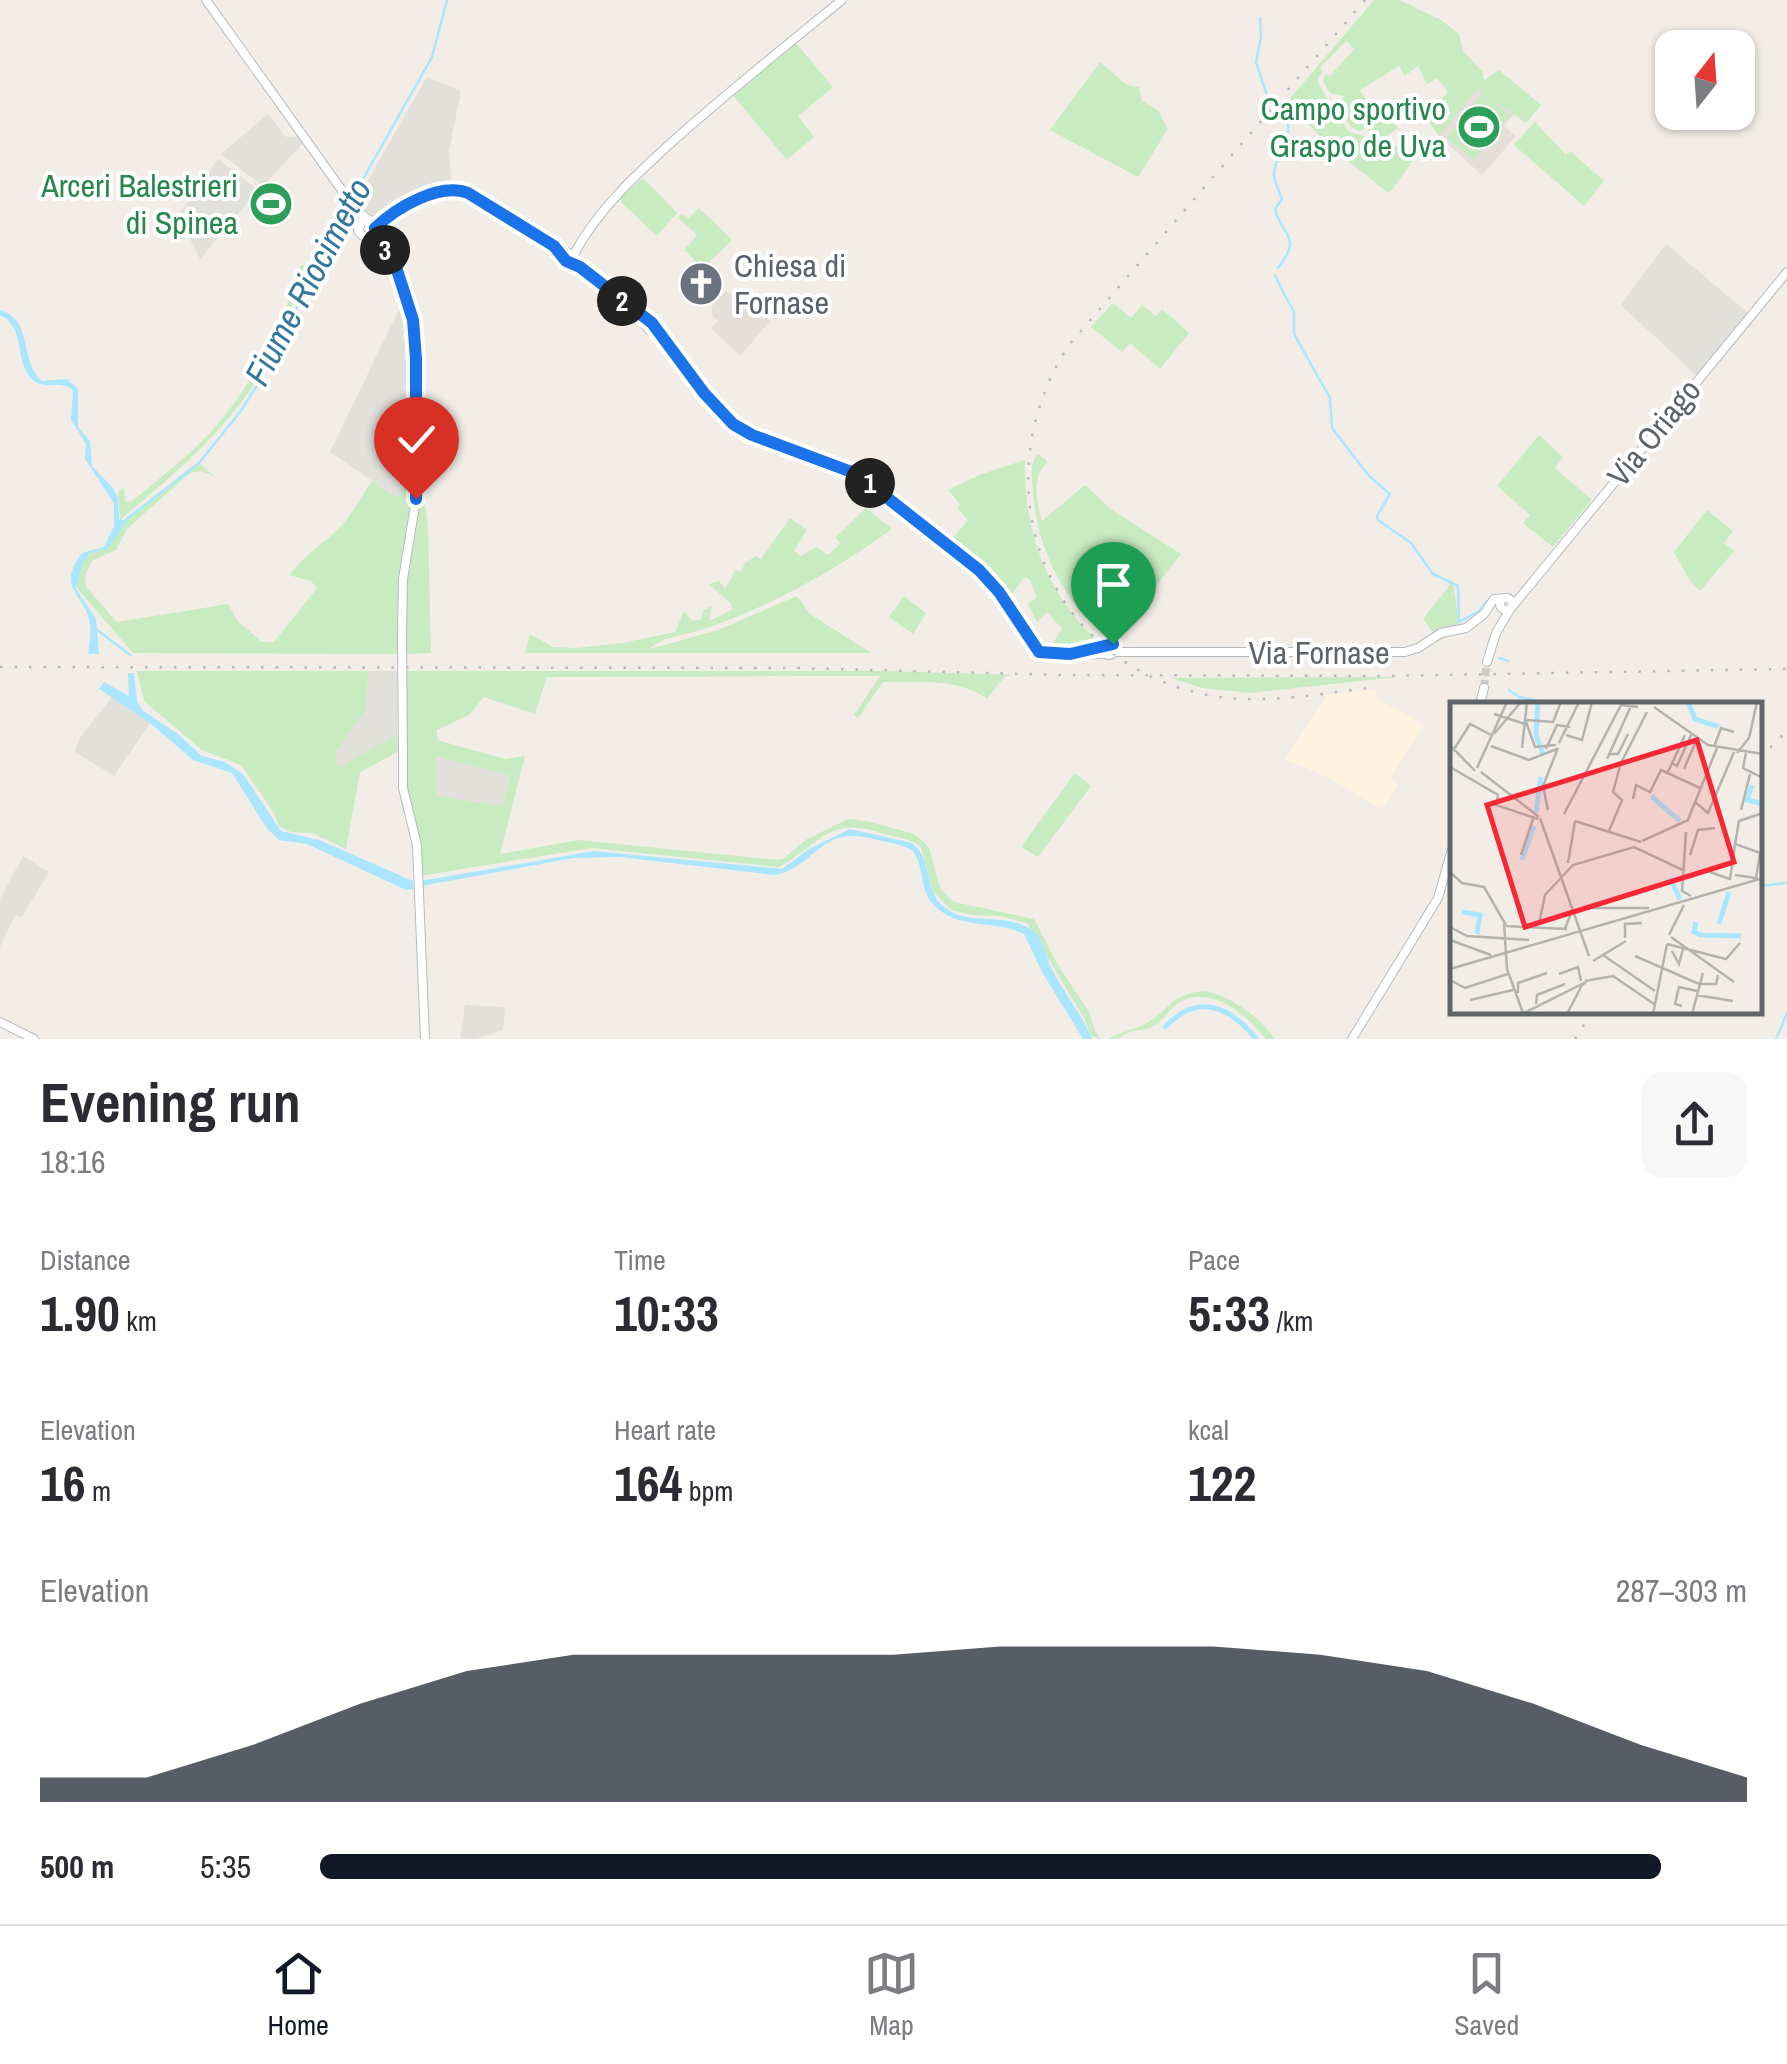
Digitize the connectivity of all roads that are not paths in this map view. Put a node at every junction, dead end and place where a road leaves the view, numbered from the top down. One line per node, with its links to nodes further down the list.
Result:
1 (206, 0): 3 (street)
2 (842, 0): 6 (street)
3 (370, 224): 4 (street); 4 (street); 5 (street); 6 (street, Via Fornase)
4 (366, 237): 5 (street)
5 (382, 245): 8 (street)
6 (569, 256): 10 (street, Via Fornase)
7 (1787, 272): 10 (street, Via Oriago)
8 (416, 382): 9 (street); 17 (street, bridge)
9 (420, 408)
10 (1507, 607): 11 (street, Via Oriago)
11 (1488, 662)
12 (1484, 688): 13 (street)
13 (1480, 702)
14 (1450, 857): 18 (street)
15 (0, 1022): 16 (street)
16 (34, 1039)
17 (425, 1039)
18 (1352, 1039)

